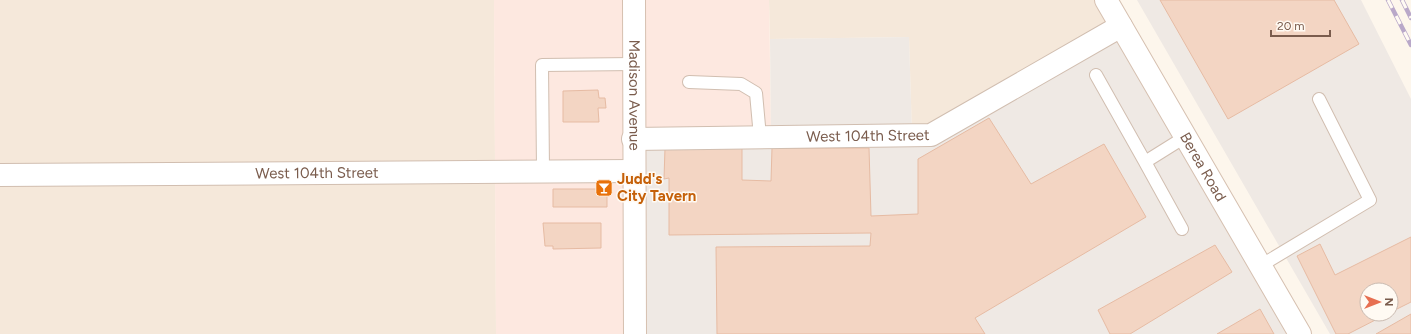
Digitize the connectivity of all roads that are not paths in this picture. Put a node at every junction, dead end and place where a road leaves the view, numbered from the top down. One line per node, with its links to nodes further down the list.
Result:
1 (634, 0): 4 (street, Madison Avenue)
2 (1106, 0): 3 (street, Berea Road)
3 (1121, 26): 8 (street, West 104th Street); 9 (street, Berea Road)
4 (634, 64): 10 (street, Madison Avenue); 12 (lane)
5 (1096, 75): 11 (lane)
6 (689, 82): 8 (lane)
7 (1318, 99): 16 (lane)
8 (760, 137): 10 (street, West 104th Street)
9 (1185, 137): 11 (lane); 16 (street, Berea Road)
10 (633, 139): 13 (street, Madison Avenue)
11 (1145, 162): 15 (lane)
12 (543, 171): 13 (street, West 104th Street); 14 (street, West 104th Street)
13 (634, 171): 17 (street, Madison Avenue)
14 (0, 175)
15 (1182, 229)
16 (1260, 266): 18 (street, Berea Road)
17 (635, 334)
18 (1300, 334)

